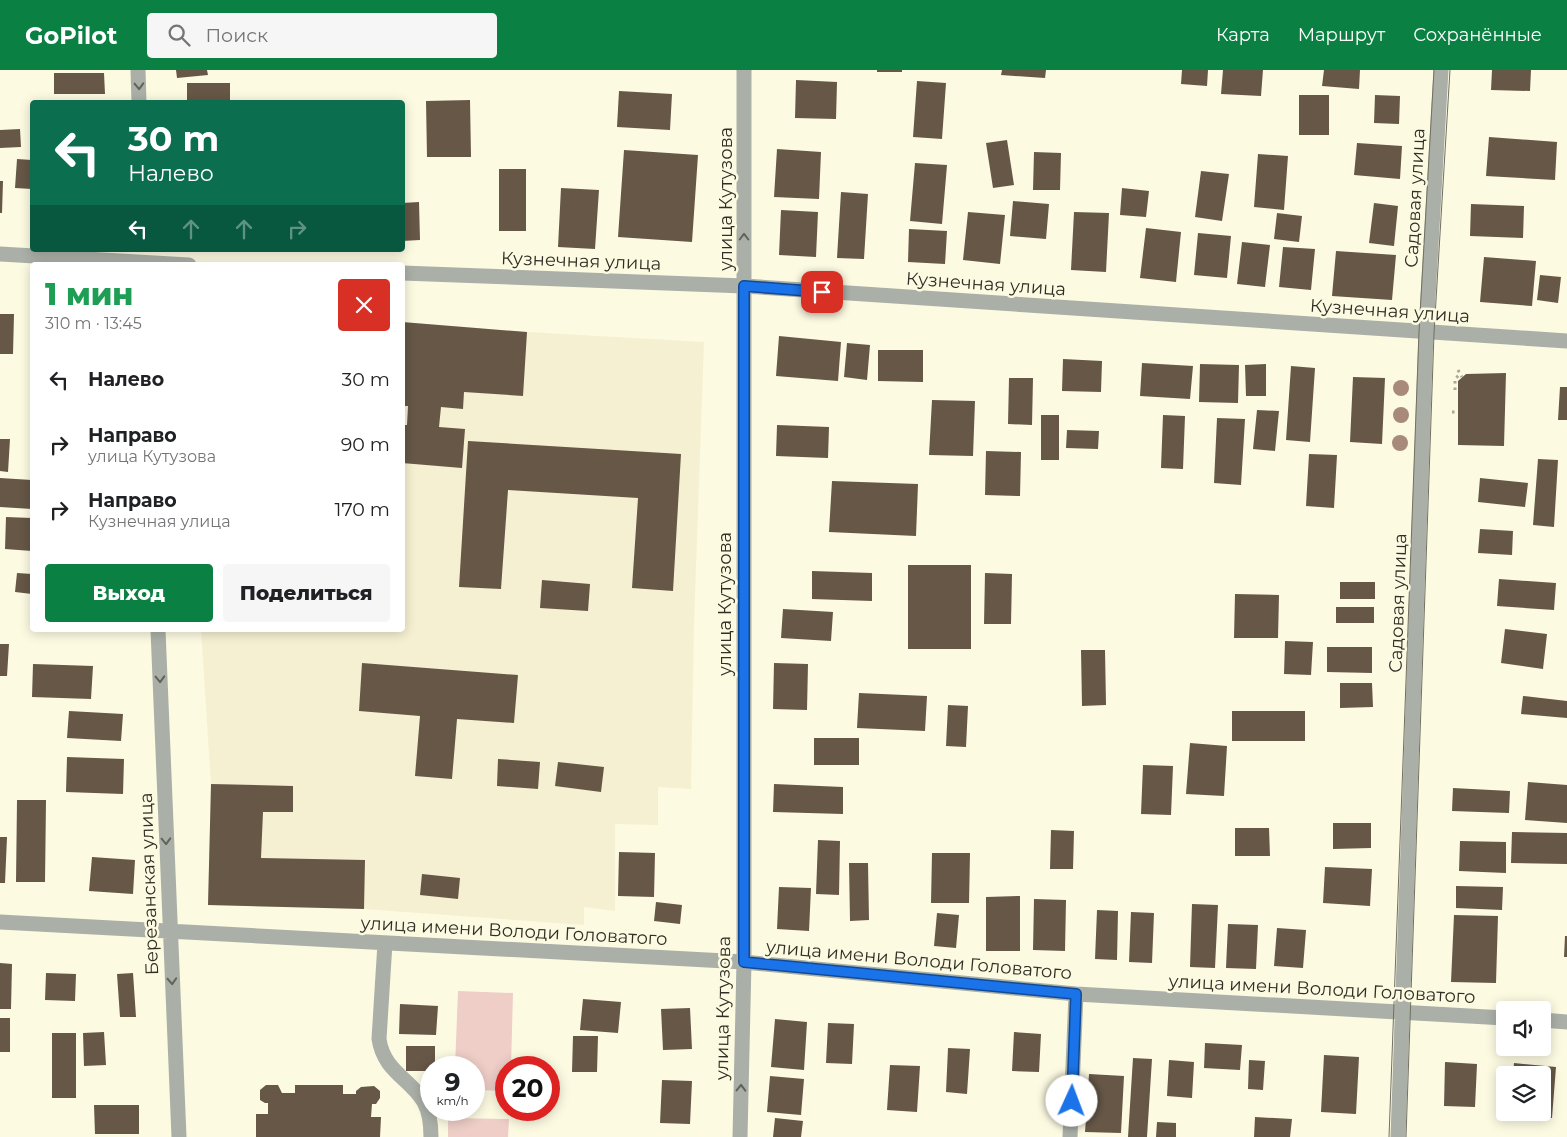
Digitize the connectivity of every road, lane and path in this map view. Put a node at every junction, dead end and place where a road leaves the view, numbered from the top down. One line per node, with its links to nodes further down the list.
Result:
1 (138, 70): 4 (street, one-way to 4)
2 (744, 70): 9 (street, улица Кутузова, one-way to 2)
3 (1441, 70): 10 (street, Садовая улица)
4 (139, 100)
5 (0, 254): 6 (street)
6 (144, 259): 7 (street)
7 (166, 262)
8 (405, 273): 9 (street, Кузнечная улица)
9 (744, 286): 10 (street, Кузнечная улица); 20 (street, улица Кутузова)
10 (1426, 332): 11 (street, Кузнечная улица); 22 (street, Садовая улица)
11 (1567, 341)
12 (1460, 374): 13 (path)
13 (1455, 390)
14 (1452, 412): 15 (path)
15 (1458, 412)
16 (158, 632): 18 (street, Березанская улица, one-way to 18)
17 (0, 922): 18 (street, улица имени Володи Головатого)
18 (170, 932): 19 (street, улица имени Володи Головатого); 26 (street, Березанская улица, one-way to 26)
19 (384, 943): 20 (street, улица имени Володи Головатого); 27 (street)
20 (744, 962): 21 (street, улица имени Володи Головатого); 28 (street, улица Кутузова, one-way to 20)
21 (1076, 994): 22 (street, улица имени Володи Головатого); 29 (street)
22 (1402, 1011): 23 (street, улица имени Володи Головатого); 30 (street, Садовая улица)
23 (1496, 1017)
24 (1551, 1021): 25 (street)
25 (1567, 1022)
26 (179, 1137)
27 (431, 1137)
28 (740, 1137)
29 (1070, 1137)
30 (1398, 1137)

